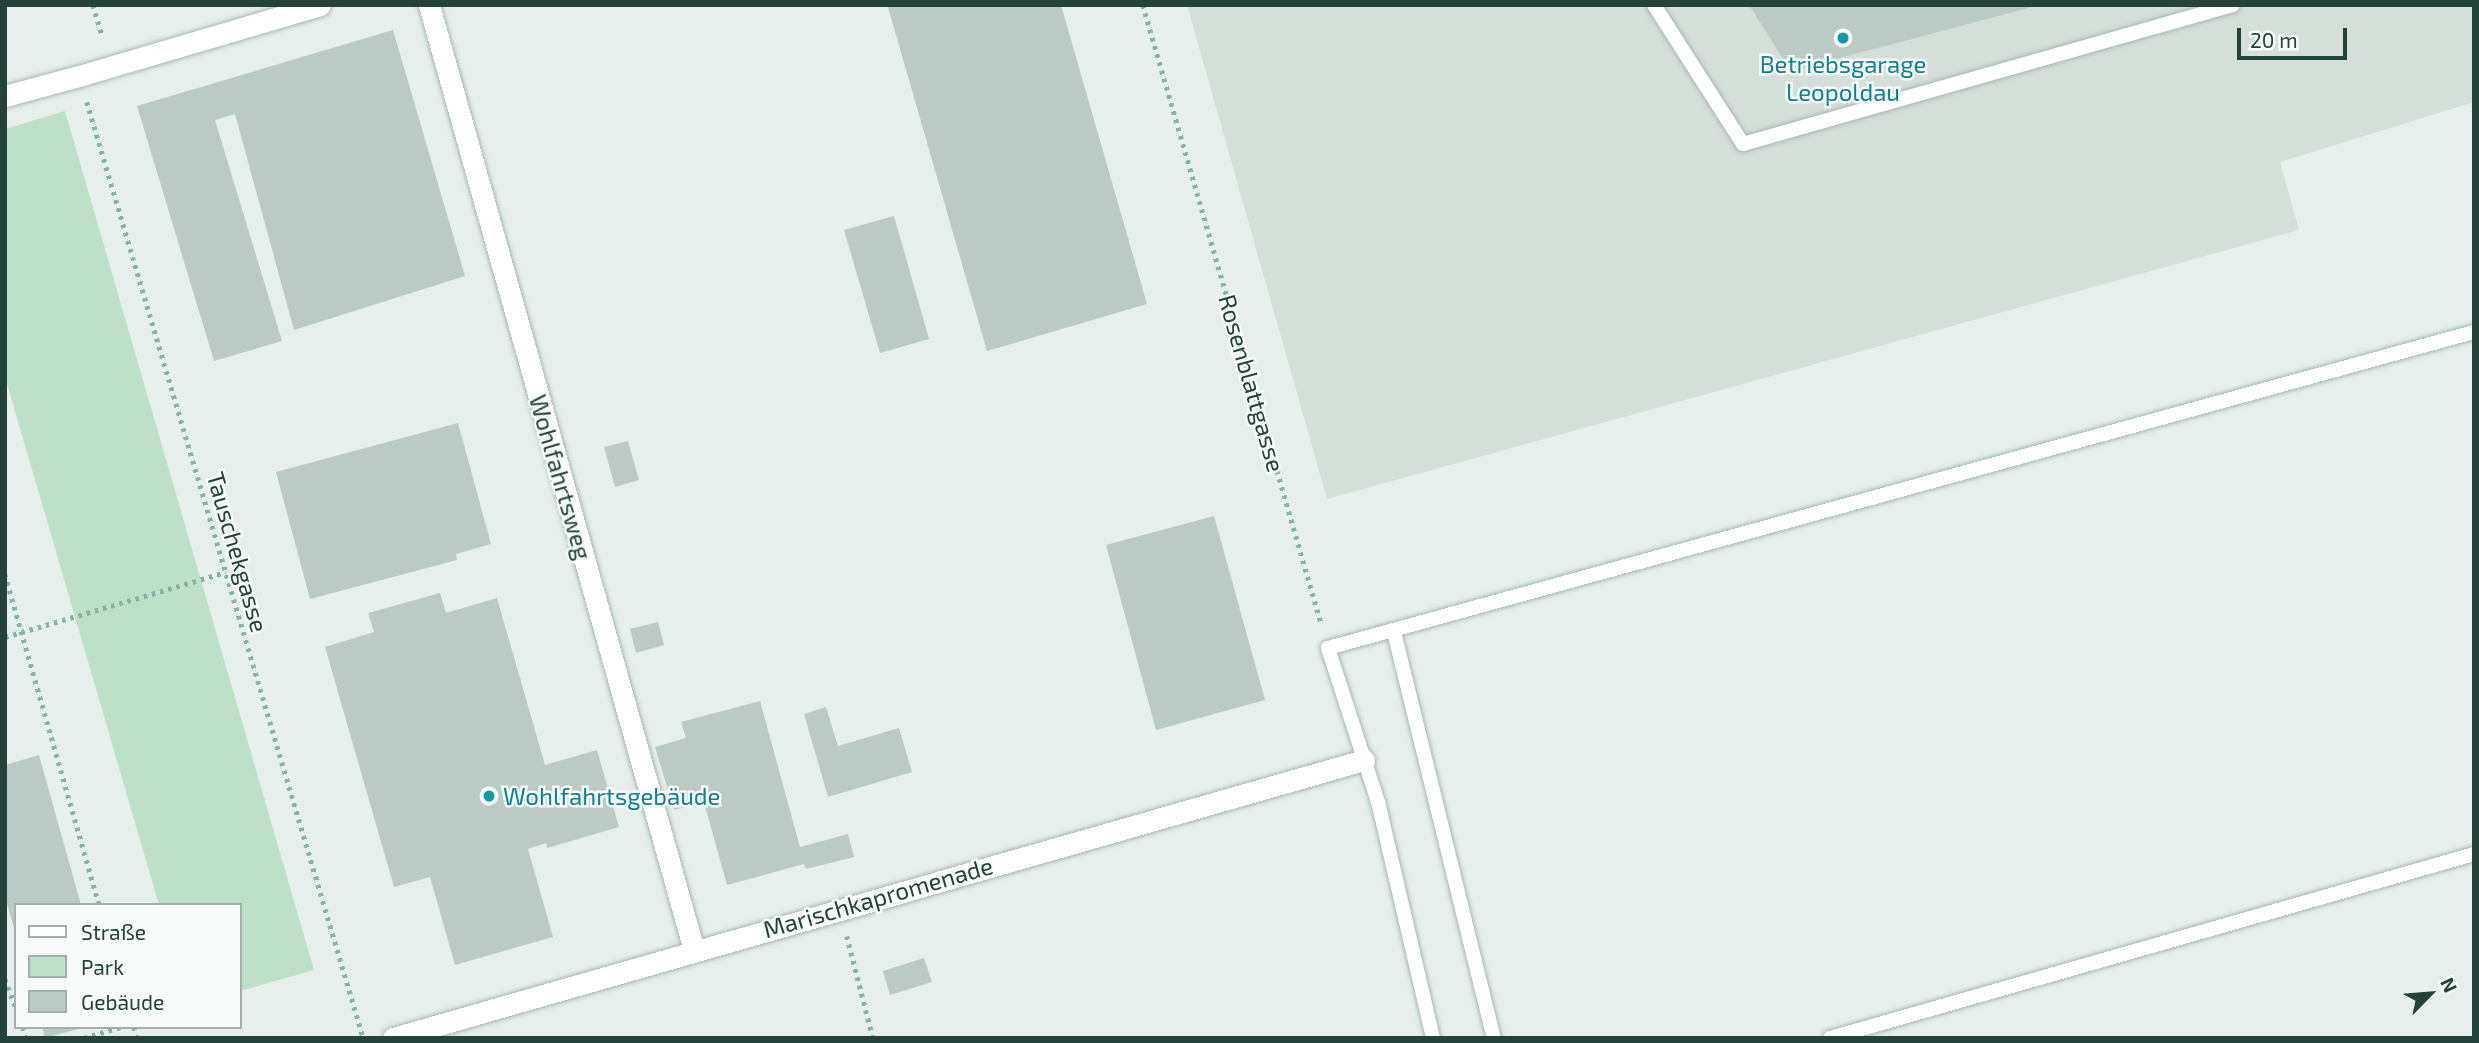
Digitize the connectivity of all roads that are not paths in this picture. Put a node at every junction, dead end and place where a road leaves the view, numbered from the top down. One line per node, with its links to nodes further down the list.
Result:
1 (320, 5): 5 (street)
2 (429, 5): 10 (street, Wohlfahrtsweg)
3 (1654, 5): 4 (lane)
4 (2233, 5)
5 (5, 96)
6 (2474, 332): 7 (lane)
7 (1394, 632): 8 (lane); 13 (lane)
8 (1364, 760): 10 (street, Marischkapromenade); 12 (lane)
9 (2474, 854): 14 (lane)
10 (694, 950): 11 (street, Marischkapromenade)
11 (393, 1038)
12 (1433, 1038)
13 (1494, 1038)
14 (1830, 1038)

